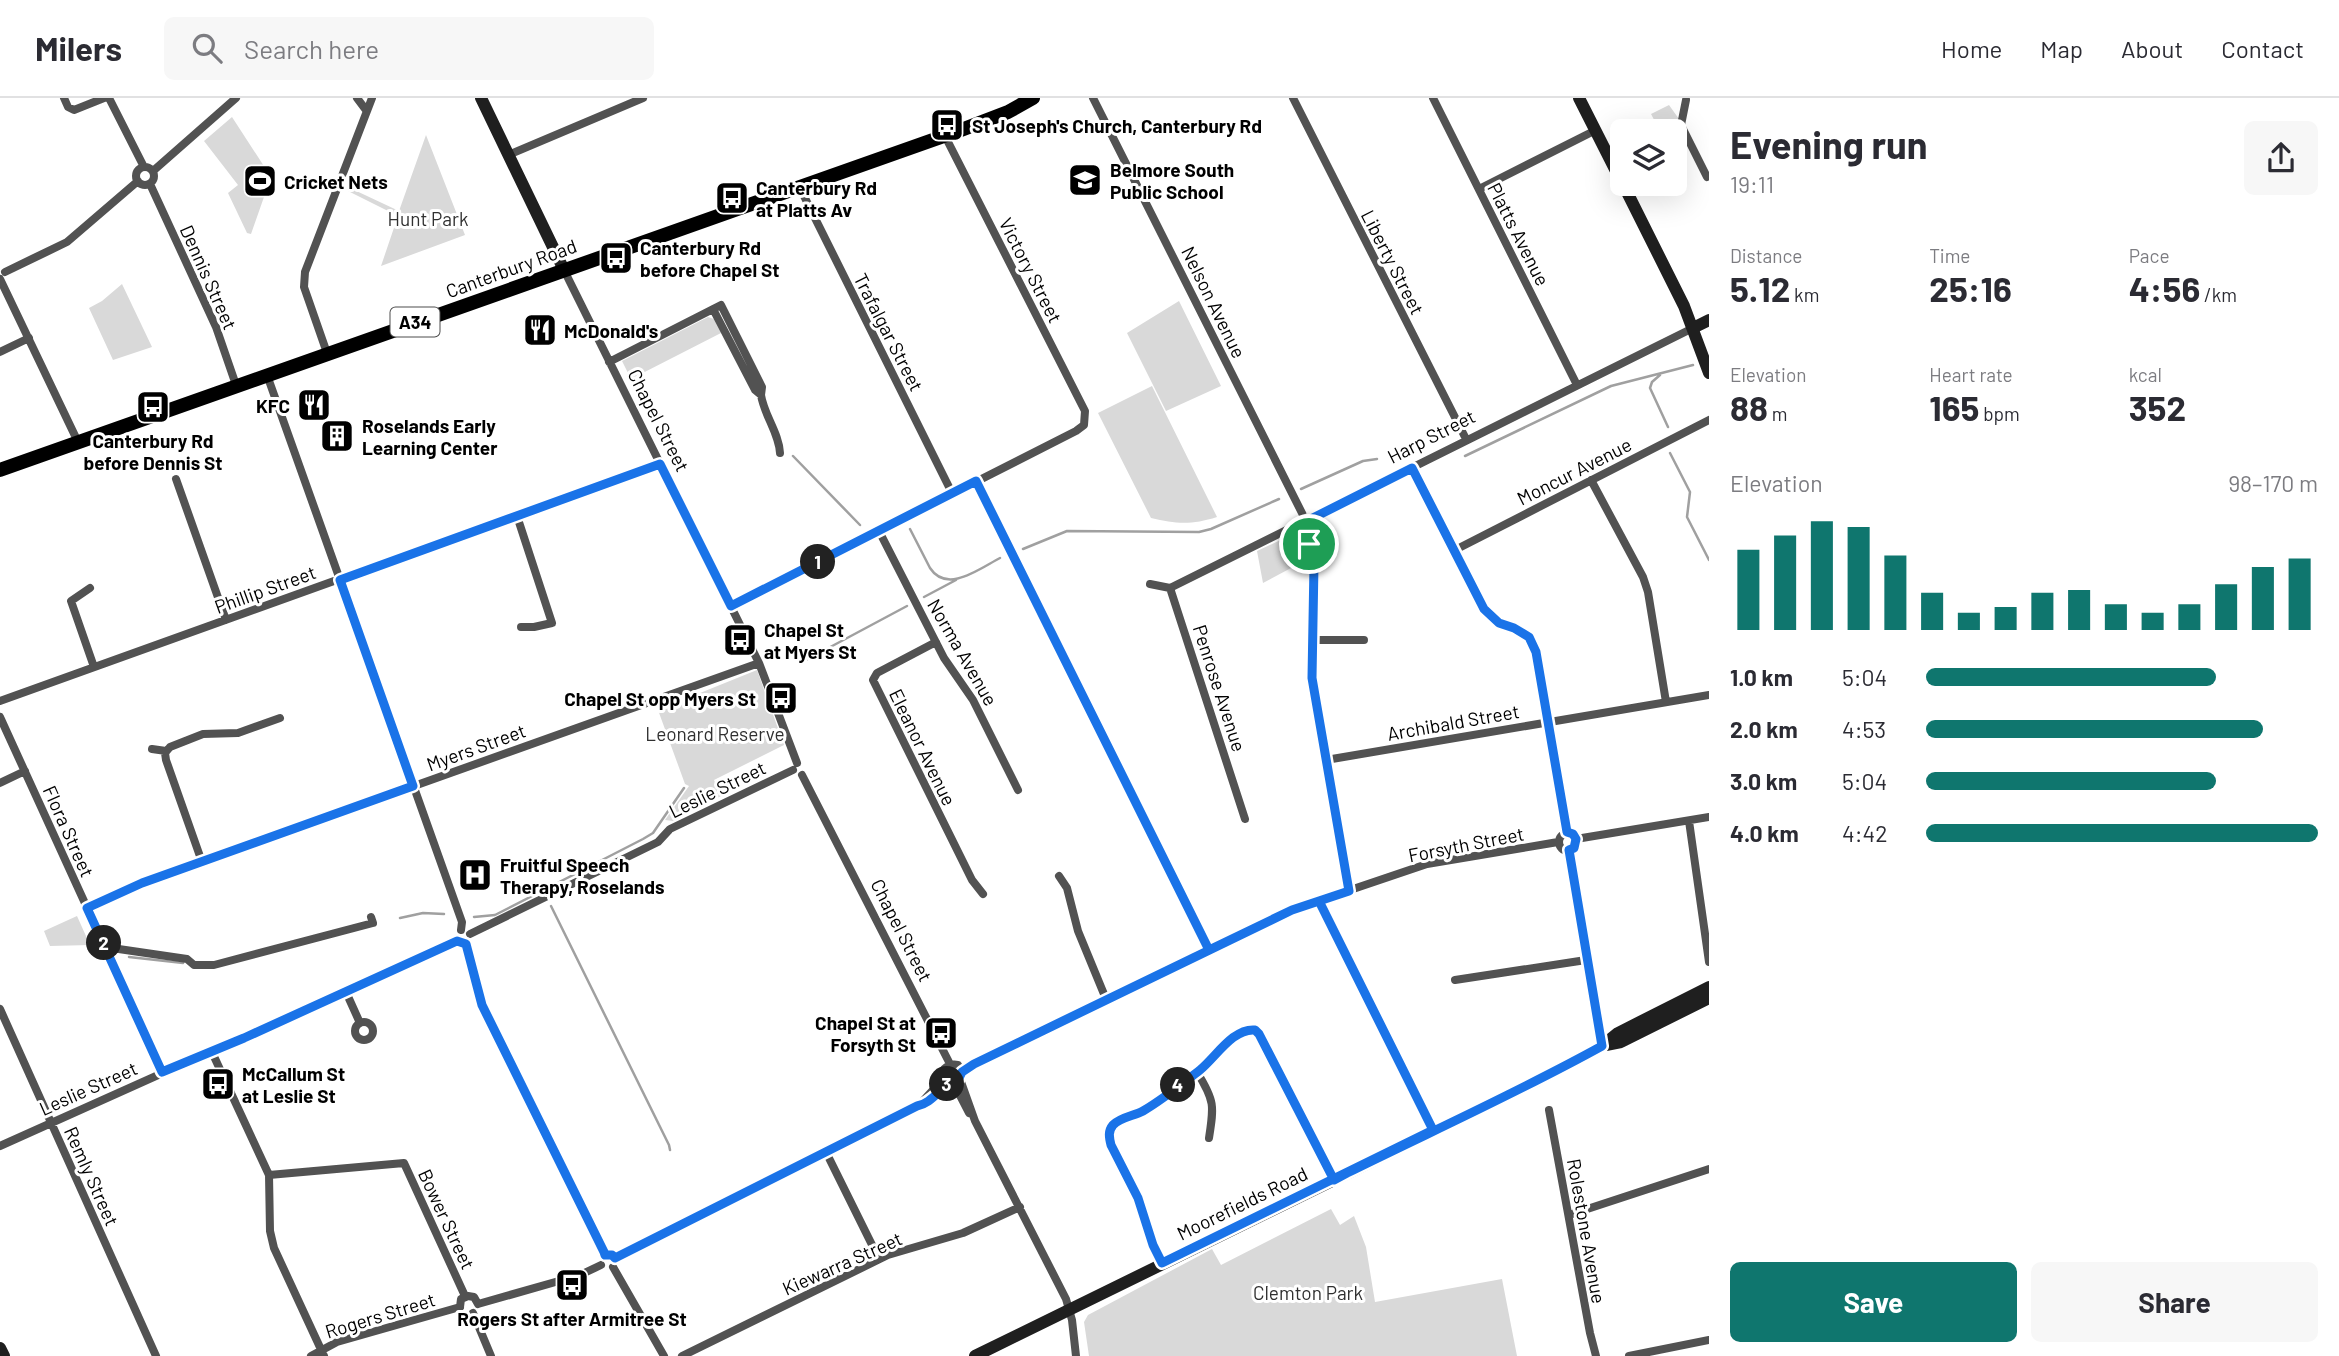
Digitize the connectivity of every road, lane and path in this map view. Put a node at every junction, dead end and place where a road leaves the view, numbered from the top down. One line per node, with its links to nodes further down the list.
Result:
1 (64, 98): 2 (street)
2 (106, 98): 21 (street)
3 (236, 98): 22 (street)
4 (357, 98): 14 (street)
5 (369, 98): 14 (street)
6 (481, 98): 20 (main road, Chapel Street)
7 (643, 98): 20 (street)
8 (1093, 98): 53 (street, Nelson Avenue)
9 (1293, 98): 42 (street, Liberty Street)
10 (1433, 98): 27 (street, Platts Avenue)
11 (1579, 98): 16 (main road)
12 (1027, 99): 17 (highway, Canterbury Road / A34)
13 (1685, 100): 15 (street)
14 (366, 110): 35 (street)
15 (1682, 119)
16 (1596, 130): 19 (main road); 27 (street)
17 (945, 135): 26 (highway, Canterbury Road / A34); 50 (street, Victory Street)
18 (1687, 137): 23 (street)
19 (1610, 150)
20 (509, 155): 29 (main road, Chapel Street)
21 (144, 167): 22 (street); 24 (street)
22 (153, 171): 25 (street)
23 (1707, 177)
24 (138, 181): 25 (street); 30 (street)
25 (150, 184): 39 (street, Dennis Street)
26 (799, 186): 29 (highway, Canterbury Road / A34); 51 (street, Trafalgar Street)
27 (1479, 190): 40 (street, Platts Avenue)
28 (1628, 196): 32 (main road)
29 (564, 270): 35 (highway, Canterbury Road / A34); 36 (street, Chapel Street)
30 (1, 274): 33 (street)
31 (1709, 320): 32 (main road, Harp Street)
32 (1693, 328): 37 (main road); 40 (street, Harp Street)
33 (29, 338): 34 (street); 43 (street)
34 (0, 352)
35 (327, 353): 38 (highway, Canterbury Road / A34)
36 (609, 362): 44 (street); 45 (street, Chapel Street)
37 (1709, 373)
38 (267, 375): 39 (highway, Canterbury Road / A34); 56 (street)
39 (236, 385): 43 (highway, Canterbury Road / A34)
40 (1577, 385): 42 (street, Harp Street)
41 (1709, 419): 49 (street, Moncur Avenue)
42 (1466, 439): 46 (street, Harp Street)
43 (78, 442): 47 (highway, Canterbury Road / A34)
44 (780, 453)
45 (660, 464): 52 (street, Phillip Street); 60 (street, Chapel Street)
46 (1412, 468): 53 (street, Harp Street); 55 (street)
47 (0, 470)
48 (176, 479): 61 (street)
49 (1591, 480): 55 (street, Moncur Avenue); 70 (street)
50 (976, 481): 51 (street); 99 (street)
51 (952, 493): 54 (street)
52 (517, 516): 56 (street, Phillip Street); 62 (street)
53 (1302, 523): 59 (street, Harp Street); 63 (street, Nelson Avenue)
54 (879, 531): 60 (street); 65 (street, Norma Avenue)
55 (1454, 551): 73 (street)
56 (340, 580): 61 (street, Phillip Street); 80 (street)
57 (1150, 584): 59 (street)
58 (90, 588): 67 (street)
59 (1170, 588): 83 (street, Penrose Avenue)
60 (731, 606): 66 (street, Chapel Street)
61 (226, 620): 67 (street, Phillip Street)
62 (521, 626)
63 (1312, 640): 64 (street); 76 (street, Nelson Avenue)
64 (1364, 640)
65 (936, 642): 81 (street, Norma Avenue); 92 (street, Eleanor Avenue)
66 (759, 663): 77 (street, Chapel Street); 80 (street, Myers Street)
67 (94, 667): 69 (street, Phillip Street)
68 (1709, 695): 70 (street, Archibald Street)
69 (0, 701)
70 (1666, 702): 73 (street, Archibald Street)
71 (0, 717): 78 (street, Flora Street)
72 (280, 718): 75 (street)
73 (1547, 722): 76 (street, Archibald Street); 85 (street)
74 (152, 749): 75 (street)
75 (166, 751): 89 (street)
76 (1326, 760): 91 (street, Nelson Avenue)
77 (795, 766): 96 (street, Leslie Street); 111 (street, Chapel Street)
78 (25, 771): 79 (street); 94 (street, Flora Street)
79 (0, 783)
80 (413, 786): 89 (street, Myers Street); 96 (street)
81 (1018, 790)
82 (1709, 817): 84 (street)
83 (1245, 819)
84 (1689, 821): 86 (street); 101 (street)
85 (1567, 832): 86 (street); 87 (street)
86 (1576, 839): 88 (street)
87 (1558, 842): 88 (street); 91 (street, Forsyth Street)
88 (1569, 850): 100 (street)
89 (202, 862): 94 (street, Myers Street)
90 (1059, 876): 106 (street)
91 (1349, 891): 93 (street, Forsyth Street)
92 (983, 894)
93 (1319, 901): 99 (street, Forsyth Street); 121 (street)
94 (87, 908): 98 (street, Flora Street)
95 (371, 917): 98 (street)
96 (466, 932): 97 (street); 97 (street)
97 (461, 943): 104 (street, Leslie Street); 130 (street)
98 (105, 947): 112 (street, Flora Street)
99 (1209, 950): 106 (street, Forsyth Street)
100 (1586, 960): 102 (street); 109 (street)
101 (1709, 962)
102 (1455, 980)
103 (1709, 987): 109 (main road, Moorefields Road)
104 (346, 992): 108 (street); 110 (street, Leslie Street)
105 (1709, 998): 109 (main road, Moorefields Road)
106 (1106, 999): 114 (street, Forsyth Street)
107 (0, 1009): 120 (street, Remly Street)
108 (360, 1023)
109 (1602, 1046): 121 (main road, Moorefields Road)
110 (211, 1050): 112 (street, Leslie Street); 126 (street)
111 (950, 1064): 114 (street); 114 (street)
112 (162, 1072): 120 (street, Leslie Street)
113 (1197, 1072): 122 (street); 127 (street); 133 (street)
114 (954, 1078): 115 (street); 116 (street); 117 (street); 119 (street)
115 (936, 1096): 116 (street); 117 (street)
116 (962, 1102): 119 (street)
117 (917, 1106): 124 (street)
118 (1549, 1110): 129 (street, Rolestone Avenue)
119 (975, 1121): 128 (street)
120 (51, 1122): 123 (street, Leslie Street); 143 (street, Remly Street)
121 (1433, 1130): 127 (main road, Moorefields Road)
122 (1209, 1138)
123 (0, 1146)
124 (825, 1153): 131 (street); 132 (street)
125 (1709, 1169): 129 (street)
126 (269, 1175): 135 (street, Bower Street); 141 (street)
127 (1334, 1180): 133 (main road, Moorefields Road)
128 (1020, 1207): 131 (street, Kiewarra Street); 138 (street)
129 (1569, 1216): 150 (street, Rolestone Avenue)
130 (605, 1255): 132 (street); 134 (street)
131 (878, 1259): 147 (street, Kiewarra Street)
132 (614, 1263): 134 (street); 146 (street)
133 (1162, 1263): 138 (main road, Moorefields Road)
134 (601, 1265): 137 (street)
135 (466, 1296): 136 (street); 137 (street)
136 (460, 1307): 137 (street); 141 (street, Rogers Street)
137 (475, 1309): 145 (street)
138 (1069, 1309): 148 (main road, Moorefields Road); 149 (street)
139 (1709, 1340): 151 (street)
140 (0, 1348): 142 (main road)
141 (322, 1353): 144 (street, Rogers Street)
142 (4, 1356)
143 (156, 1356)
144 (311, 1356)
145 (491, 1356)
146 (664, 1356)
147 (682, 1356)
148 (975, 1356)
149 (1076, 1356)
150 (1596, 1356)
151 (1629, 1356)

